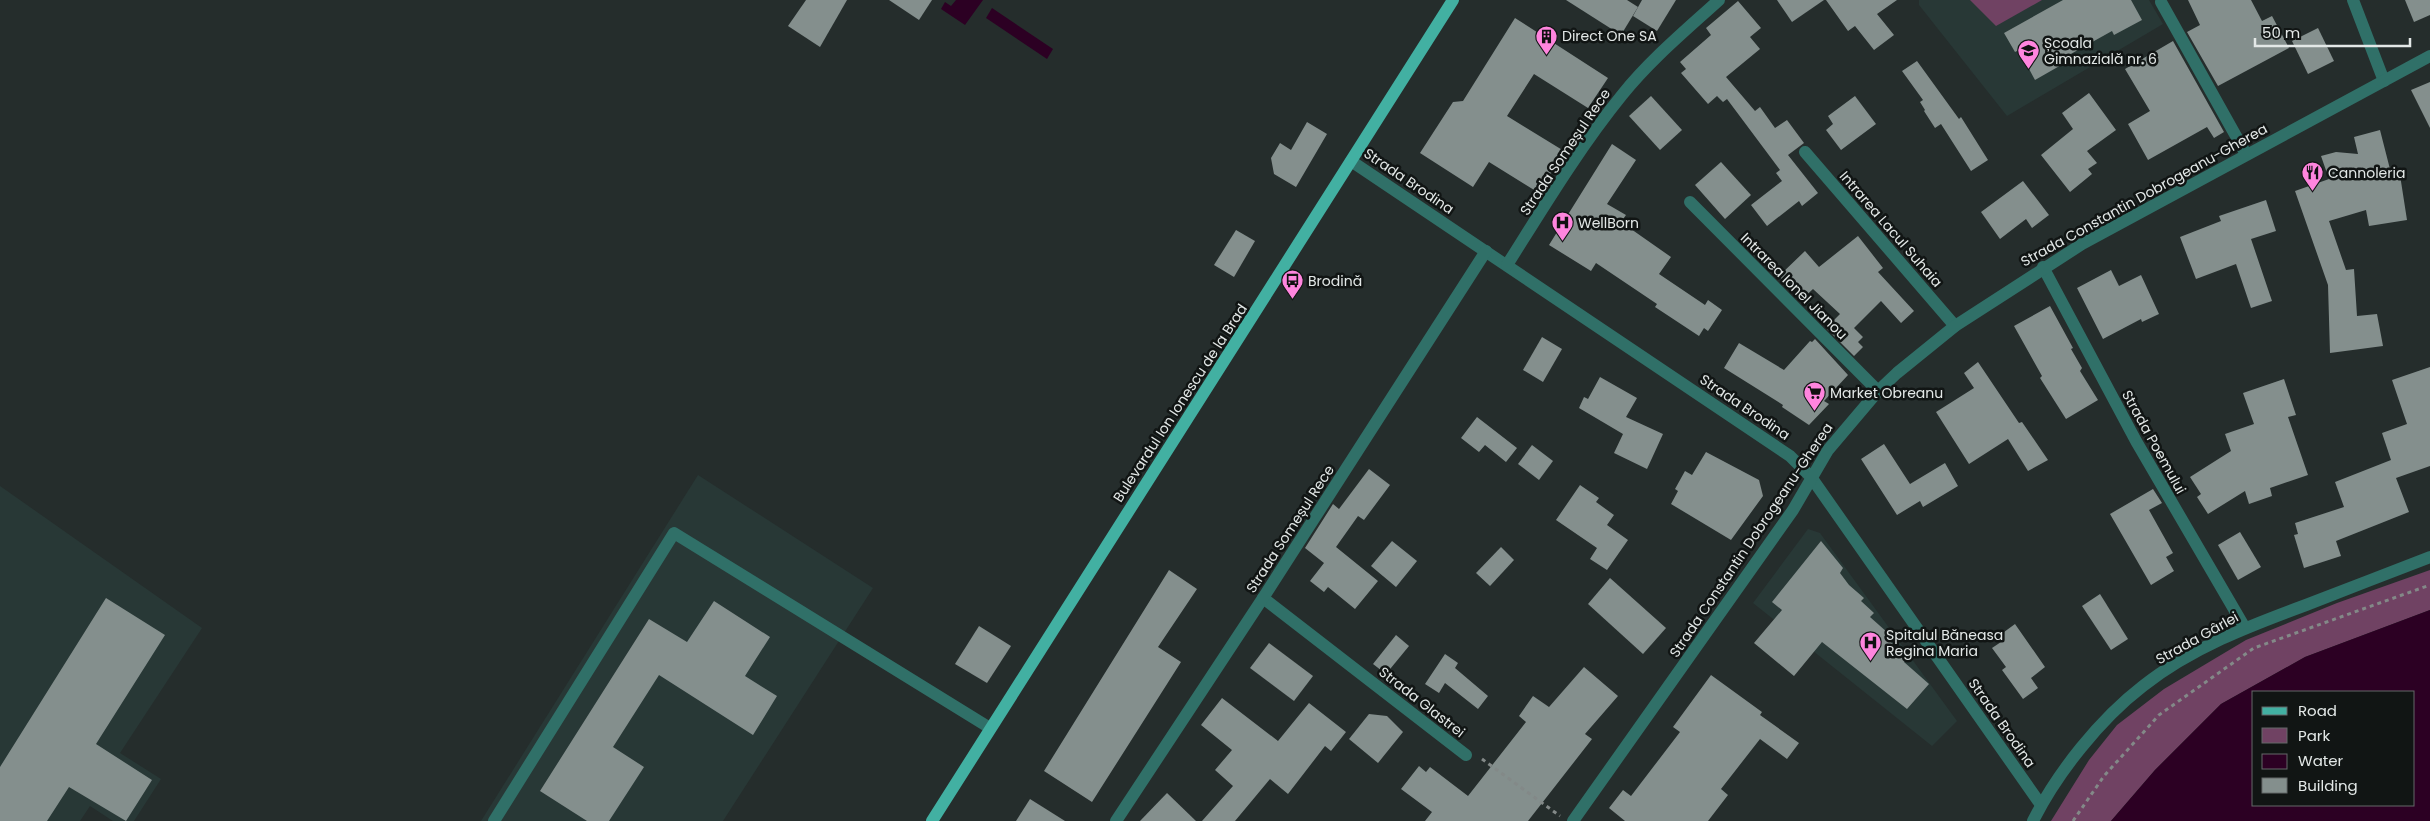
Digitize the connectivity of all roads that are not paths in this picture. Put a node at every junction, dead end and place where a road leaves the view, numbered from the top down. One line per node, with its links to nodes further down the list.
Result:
1 (1453, 0): 9 (main road, Bulevardul Ion Ionescu de la Brad)
2 (1719, 0): 12 (street, Strada Someșul Rece)
3 (2353, 0): 6 (street)
4 (2161, 2): 8 (street)
5 (2430, 56): 6 (street, Strada Constantin Dobrogeanu-Gherea)
6 (2384, 81): 8 (street, Strada Constantin Dobrogeanu-Gherea)
7 (1805, 152): 14 (street, Intrarea Lacul Suhaia)
8 (2246, 154): 13 (street, Strada Constantin Dobrogeanu-Gherea)
9 (1351, 161): 11 (street, Strada Brodina); 20 (main road, Bulevardul Ion Ionescu de la Brad)
10 (1690, 202): 15 (street, Intrarea Ionel Jianou)
11 (1486, 251): 12 (street, Strada Brodina); 18 (street, Strada Someșul Rece)
12 (1507, 265): 16 (street, Strada Brodina)
13 (2043, 267): 14 (street, Strada Constantin Dobrogeanu-Gherea); 19 (street, Strada Poemului)
14 (1954, 326): 15 (street, Strada Constantin Dobrogeanu-Gherea)
15 (1878, 391): 16 (street, Strada Constantin Dobrogeanu-Gherea)
16 (1811, 477): 22 (street, Strada Brodina); 26 (street, Strada Constantin Dobrogeanu-Gherea)
17 (2430, 557): 19 (street, Strada Gârlei)
18 (1263, 598): 21 (street, Strada Glastrei); 25 (street, Strada Someșul Rece)
19 (2245, 628): 22 (street, Strada Gârlei)
20 (990, 728): 23 (street); 24 (main road, Bulevardul Ion Ionescu de la Brad)
21 (1466, 755)
22 (2041, 805): 27 (street, Strada Gârlei)
23 (494, 821)
24 (932, 821)
25 (1116, 821)
26 (1573, 821)
27 (2033, 821)

